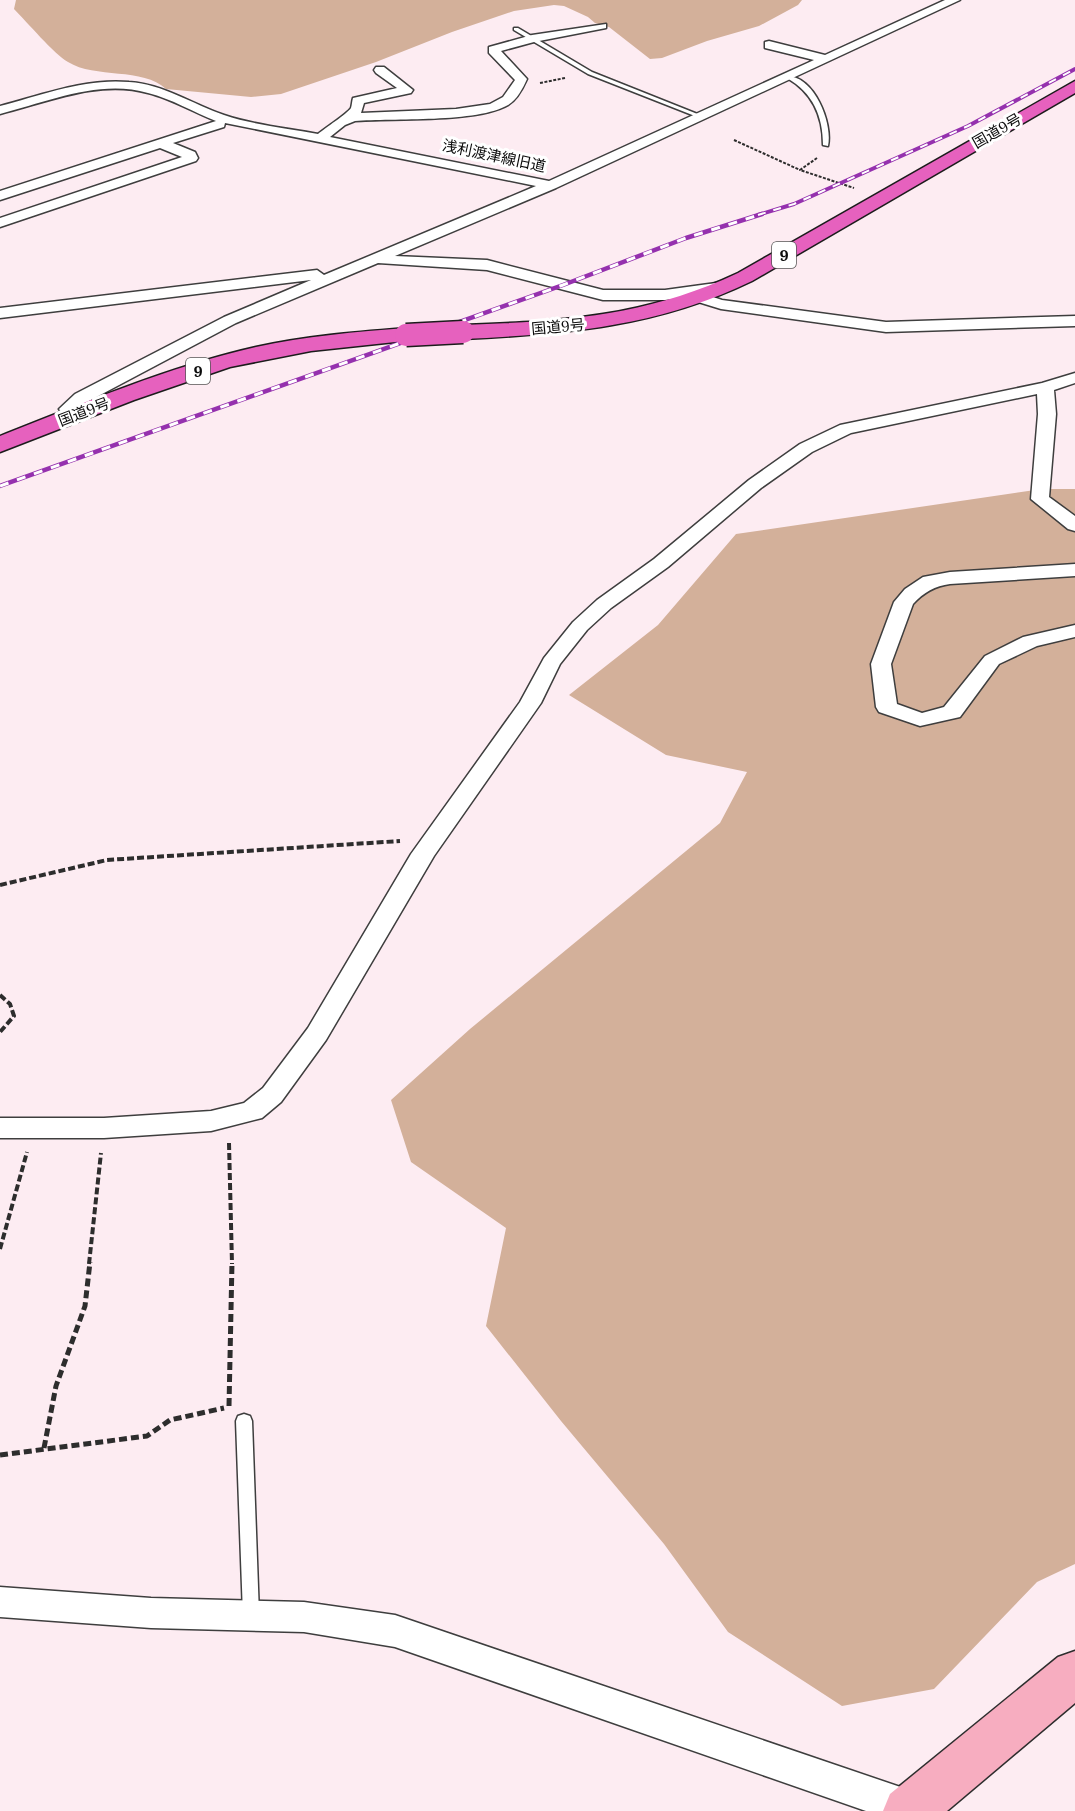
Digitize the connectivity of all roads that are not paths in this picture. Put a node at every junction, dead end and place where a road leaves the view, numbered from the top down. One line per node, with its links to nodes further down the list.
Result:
1 (954, 0): 6 (street, 浅利渡津線旧道)
2 (602, 26): 4 (street)
3 (516, 29): 4 (lane)
4 (532, 39): 11 (lane); 12 (street)
5 (770, 45): 6 (street)
6 (827, 59): 8 (street, 浅利渡津線旧道)
7 (380, 70): 12 (street)
8 (789, 77): 11 (street, 浅利渡津線旧道); 16 (lane)
9 (1071, 92): 22 (highway, 国道9号 / 9)
10 (0, 110): 14 (street, 浅利渡津線旧道)
11 (702, 117): 17 (street, 浅利渡津線旧道)
12 (347, 118): 14 (street)
13 (219, 124): 15 (street)
14 (320, 139): 17 (street, 浅利渡津線旧道)
15 (160, 143): 18 (street); 19 (street)
16 (826, 145)
17 (551, 185): 20 (street)
18 (0, 195)
19 (0, 223)
20 (378, 259): 21 (street); 22 (street)
21 (346, 272): 24 (street); 28 (street)
22 (728, 287): 23 (highway, 国道9号 / 9)
23 (700, 298): 25 (street); 28 (highway, 国道9号 / 9, bridge)
24 (0, 313)
25 (1075, 321)
26 (1075, 378): 27 (street)
27 (1045, 387): 30 (street); 33 (street)
28 (74, 416): 29 (highway, 国道9号 / 9)
29 (0, 445)
30 (1075, 525)
31 (1075, 570): 32 (street)
32 (1075, 631)
33 (0, 1128)
34 (244, 1421): 36 (lane)
35 (0, 1602): 36 (street)
36 (251, 1615): 38 (street)
37 (1075, 1673): 38 (street)
38 (912, 1810)

